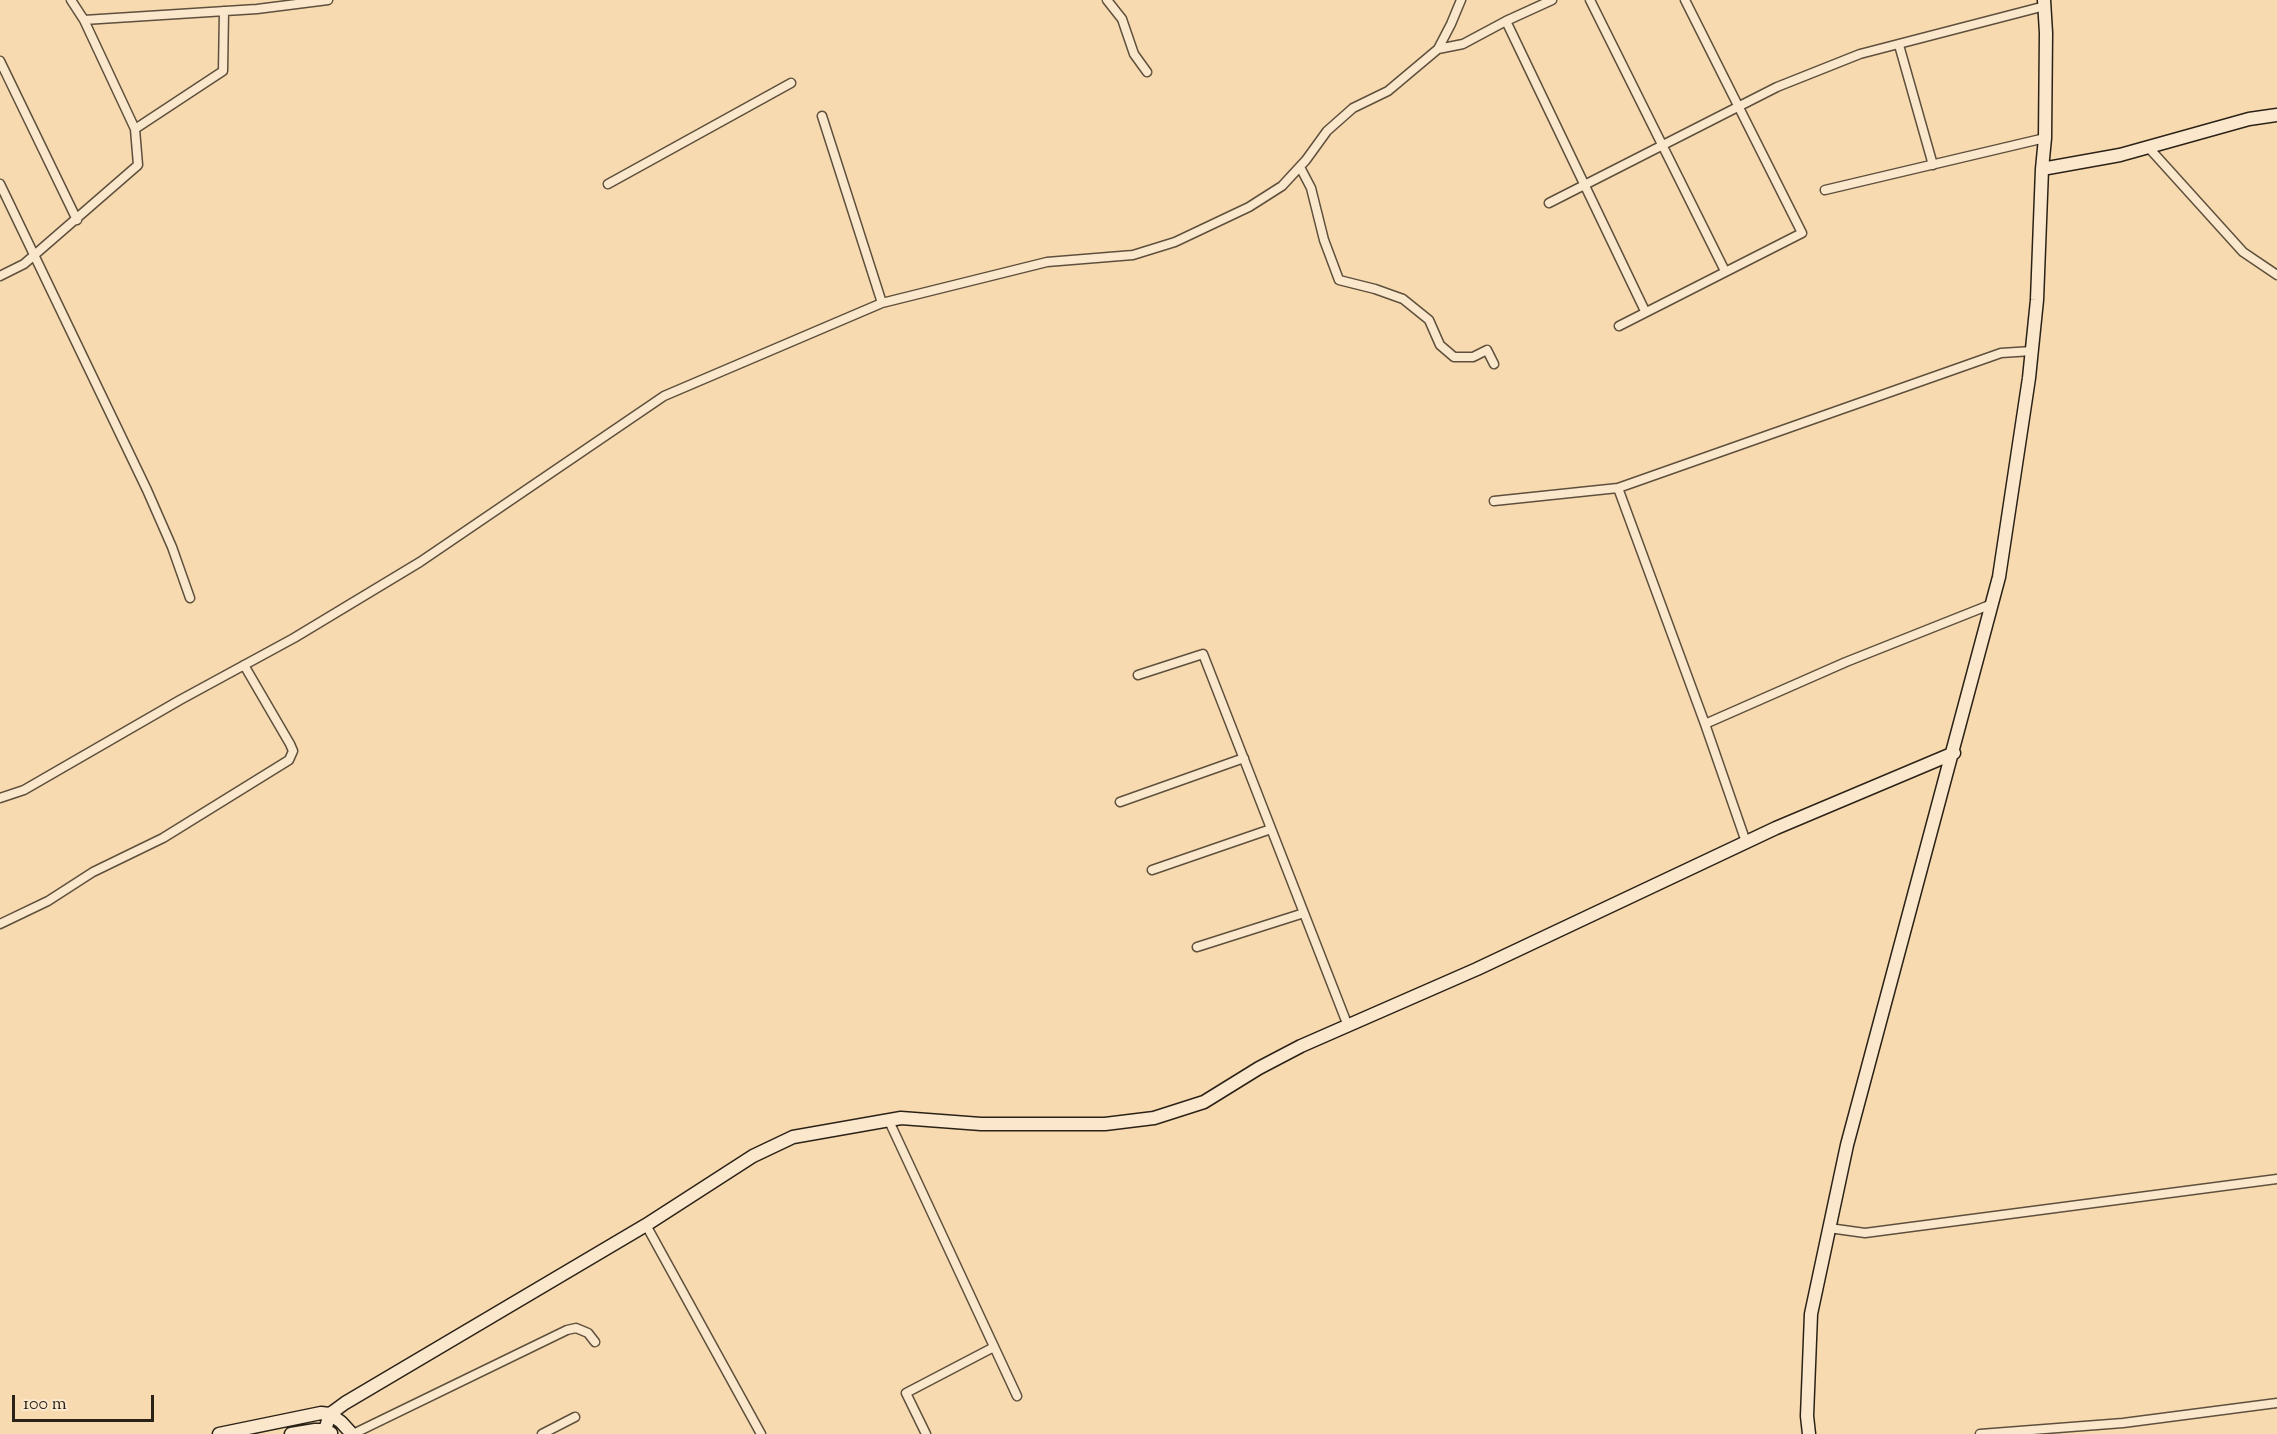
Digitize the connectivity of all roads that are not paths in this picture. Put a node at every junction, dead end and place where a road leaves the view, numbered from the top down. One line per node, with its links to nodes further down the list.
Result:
1 (71, 0): 11 (street)
2 (328, 0): 9 (street)
3 (1107, 0): 16 (street)
4 (1461, 0): 14 (street)
5 (1552, 0): 12 (street)
6 (1590, 0): 23 (street)
7 (1685, 0): 18 (street)
8 (2044, 3): 13 (street); 22 (street)
9 (256, 4): 10 (street)
10 (224, 11): 11 (street); 21 (street)
11 (84, 20): 21 (street)
12 (1506, 21): 14 (street); 30 (street)
13 (1899, 45): 18 (street); 25 (street)
14 (1438, 49): 26 (street)
15 (0, 61): 33 (street)
16 (1147, 72)
17 (791, 83): 29 (street)
18 (1739, 107): 23 (street); 35 (street)
19 (2277, 115): 24 (street)
20 (822, 116): 38 (street)
21 (135, 129): 33 (street)
22 (2045, 138): 25 (street); 27 (street)
23 (1663, 144): 30 (street); 35 (street)
24 (2149, 148): 27 (street); 36 (street)
25 (1933, 165): 31 (street)
26 (1300, 167): 38 (street); 42 (street)
27 (2042, 169): 41 (street)
28 (0, 184): 34 (street)
29 (608, 184)
30 (1584, 184): 32 (street); 39 (street)
31 (1825, 190)
32 (1549, 204)
33 (77, 220): 34 (street)
34 (35, 255): 37 (street); 45 (street)
35 (1725, 271): 39 (street)
36 (2277, 275)
37 (0, 276)
38 (882, 303): 47 (street)
39 (1646, 311): 40 (street)
40 (1619, 326)
41 (2032, 351): 43 (street); 46 (street)
42 (1494, 364)
43 (1618, 488): 44 (street); 49 (street)
44 (1494, 501)
45 (190, 598)
46 (1992, 604): 49 (street); 50 (street)
47 (244, 665): 52 (street); 58 (street)
48 (1138, 675): 51 (street)
49 (1705, 724): 55 (street)
50 (1954, 753): 55 (street); 64 (street)
51 (1244, 758): 53 (street); 54 (street)
52 (0, 798)
53 (1120, 802)
54 (1271, 829): 56 (street); 57 (street)
55 (1746, 842): 60 (street)
56 (1152, 870)
57 (1304, 913): 59 (street); 60 (street)
58 (0, 924)
59 (1197, 948)
60 (1348, 1026): 61 (street)
61 (889, 1121): 63 (street); 66 (street)
62 (2277, 1179): 64 (street)
63 (646, 1225): 69 (street); 76 (street)
64 (1829, 1228): 78 (street)
65 (595, 1342): 74 (street)
66 (994, 1347): 67 (street); 77 (street)
67 (1017, 1396)
68 (2277, 1403): 79 (street)
69 (330, 1414): 71 (street); 72 (street); 74 (street)
70 (575, 1417): 75 (street)
71 (328, 1432): 73 (street)
72 (219, 1434)
73 (291, 1434)
74 (353, 1434)
75 (543, 1434)
76 (761, 1434)
77 (926, 1434)
78 (1809, 1434)
79 (1980, 1434)

